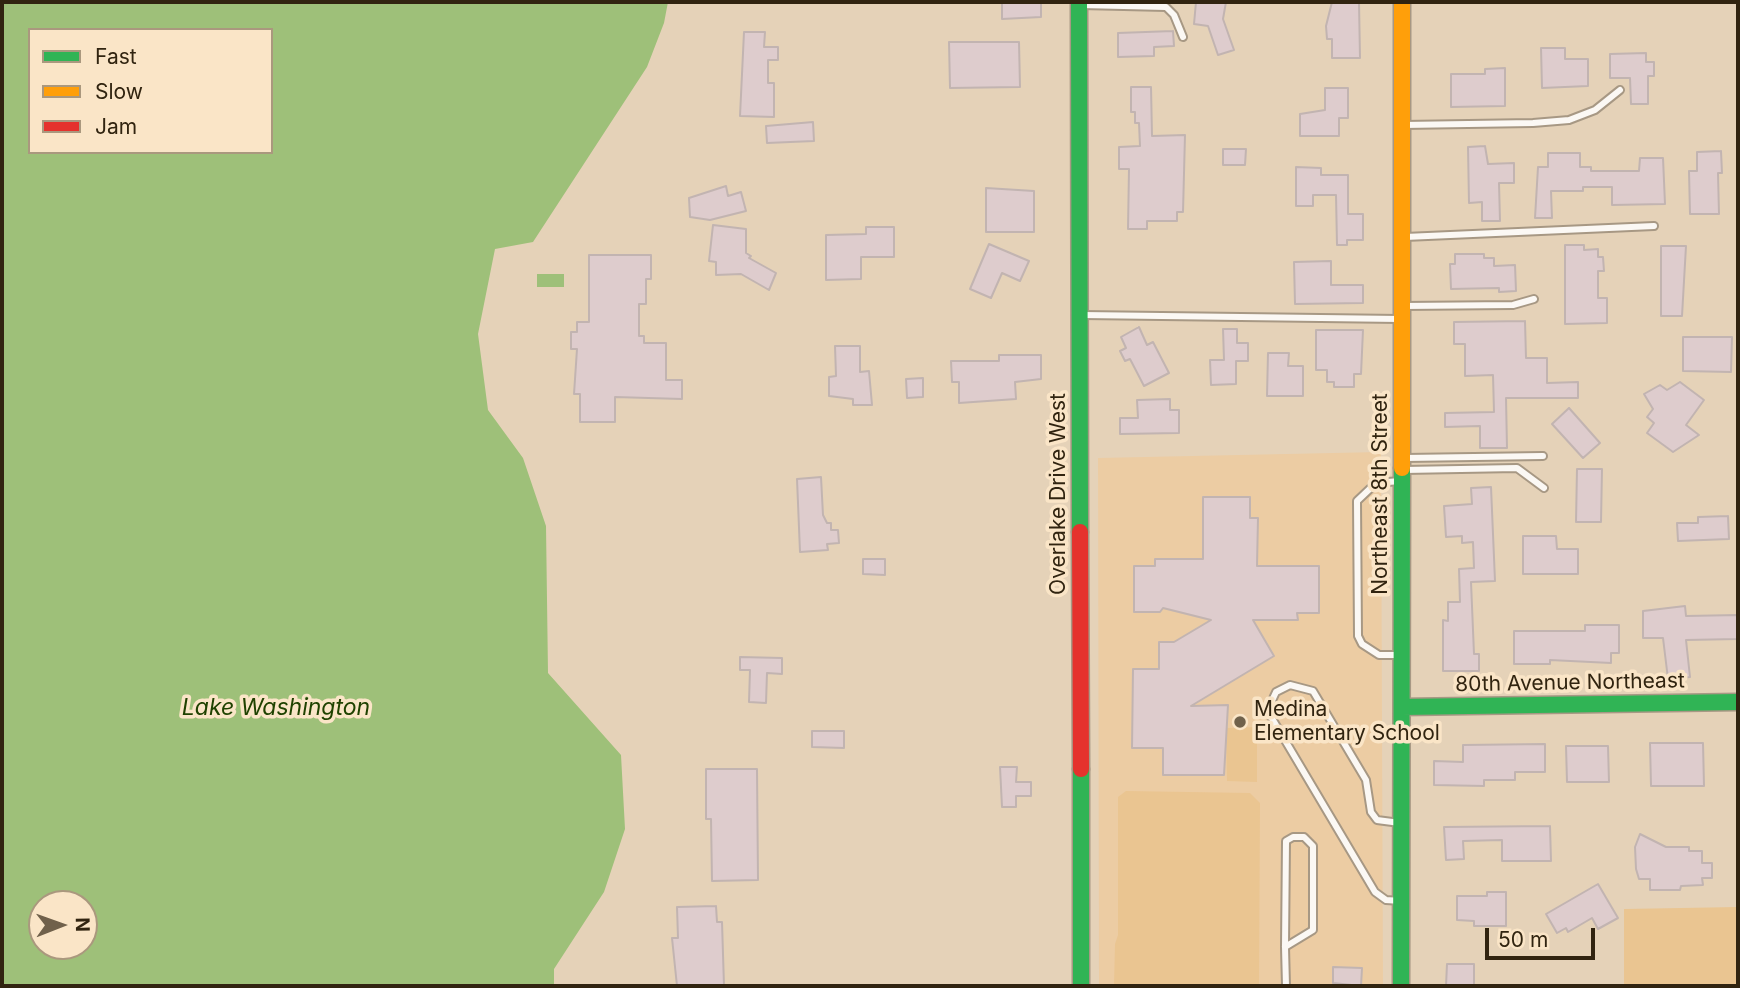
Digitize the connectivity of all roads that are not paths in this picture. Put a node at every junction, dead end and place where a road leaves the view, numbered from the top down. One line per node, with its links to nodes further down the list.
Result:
1 (1402, 2): 5 (street, Northeast 8th Street)
2 (1079, 3): 3 (lane); 10 (street, Overlake Drive West)
3 (1183, 37)
4 (1620, 90): 5 (lane)
5 (1401, 125): 7 (street, Northeast 8th Street)
6 (1654, 226): 7 (lane)
7 (1401, 237): 9 (street, Northeast 8th Street)
8 (1534, 299): 9 (lane)
9 (1401, 313): 10 (lane); 12 (street, Northeast 8th Street)
10 (1080, 315): 20 (street, Overlake Drive West)
11 (1543, 456): 12 (lane)
12 (1402, 470): 13 (lane); 14 (street, Northeast 8th Street); 14 (lane)
13 (1544, 488)
14 (1402, 655): 16 (street, Northeast 8th Street)
15 (1738, 702): 16 (street, 80th Avenue Northeast)
16 (1402, 707): 17 (street, Northeast 8th Street)
17 (1402, 823): 18 (street, Northeast 8th Street); 18 (lane)
18 (1401, 901): 22 (street, Northeast 8th Street)
19 (1285, 947): 19 (lane); 21 (lane)
20 (1081, 986)
21 (1286, 986)
22 (1401, 986)

